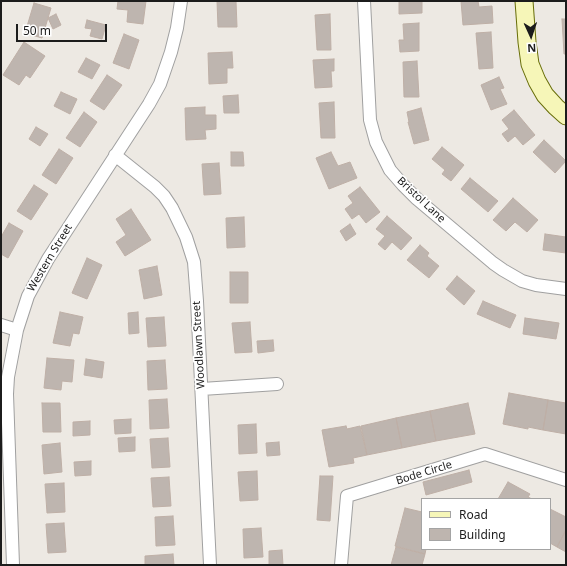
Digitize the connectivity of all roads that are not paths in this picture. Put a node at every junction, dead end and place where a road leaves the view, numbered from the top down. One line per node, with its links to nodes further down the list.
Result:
1 (181, 1): 5 (street, Western Street)
2 (364, 1): 6 (street, Bristol Lane)
3 (524, 1): 4 (street)
4 (566, 116)
5 (115, 155): 8 (street, Western Street); 10 (street, Woodlawn Street)
6 (566, 289)
7 (1, 325): 8 (street)
8 (17, 330): 12 (street, Western Street)
9 (277, 384): 10 (street)
10 (202, 388): 13 (street, Woodlawn Street)
11 (566, 480): 14 (street, Bode Circle)
12 (13, 565)
13 (210, 565)
14 (341, 565)

